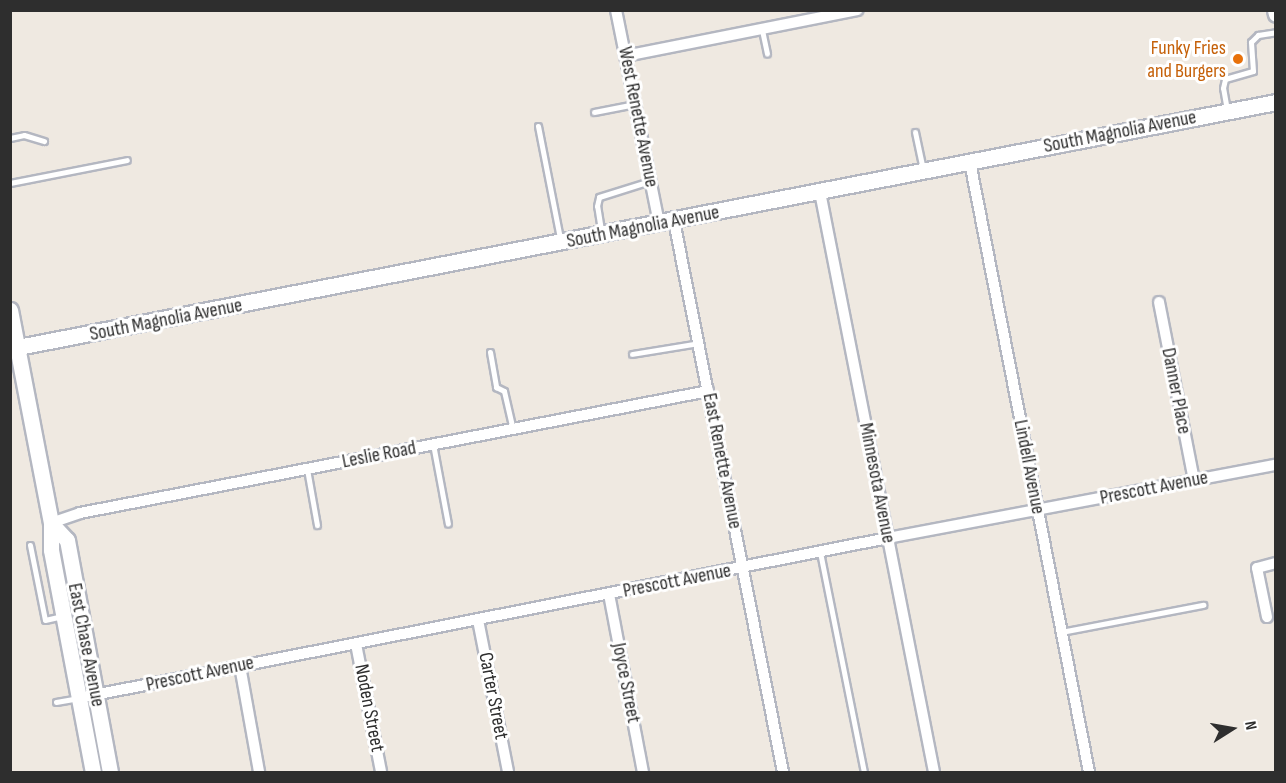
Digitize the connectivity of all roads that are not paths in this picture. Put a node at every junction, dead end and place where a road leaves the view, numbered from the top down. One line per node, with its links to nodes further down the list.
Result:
1 (616, 10): 6 (street, West Renette Avenue)
2 (857, 10): 3 (street)
3 (762, 30): 5 (lane); 6 (street)
4 (1275, 32): 9 (lane)
5 (767, 53)
6 (625, 56): 8 (street, West Renette Avenue)
7 (1275, 102): 9 (main road, South Magnolia Avenue)
8 (635, 104): 10 (lane); 18 (street, West Renette Avenue)
9 (1227, 111): 16 (main road, South Magnolia Avenue)
10 (594, 112)
11 (538, 126): 23 (lane)
12 (915, 132): 17 (lane)
13 (10, 138): 14 (lane)
14 (44, 141)
15 (127, 160): 19 (lane)
16 (970, 162): 17 (main road, South Magnolia Avenue); 36 (street, Lindell Avenue)
17 (923, 171): 20 (main road, South Magnolia Avenue)
18 (650, 181): 21 (street, West Renette Avenue); 22 (lane)
19 (10, 183)
20 (820, 192): 21 (main road, South Magnolia Avenue); 40 (street, Minnesota Avenue)
21 (666, 222): 22 (main road, South Magnolia Avenue); 26 (street, East Renette Avenue)
22 (602, 235): 23 (main road, South Magnolia Avenue)
23 (561, 243): 27 (main road, South Magnolia Avenue)
24 (1159, 302): 35 (street, Danner Place)
25 (10, 310): 27 (main road, East Chase Avenue)
26 (699, 343): 29 (lane); 30 (street, East Renette Avenue)
27 (14, 347): 37 (main road, East Chase Avenue)
28 (490, 352): 31 (lane)
29 (632, 354)
30 (708, 391): 31 (street, Leslie Road); 44 (street, East Renette Avenue)
31 (513, 429): 32 (street, Leslie Road)
32 (433, 444): 34 (street, Leslie Road); 38 (lane)
33 (1275, 465): 35 (street, Prescott Avenue)
34 (307, 469): 37 (street, Leslie Road); 39 (lane)
35 (1194, 481): 36 (street, Prescott Avenue)
36 (1038, 510): 40 (street, Prescott Avenue); 50 (street, Lindell Avenue)
37 (51, 524): 47 (main road, East Chase Avenue); 53 (main road, East Chase Avenue)
38 (448, 524)
39 (317, 525)
40 (888, 538): 42 (street, Prescott Avenue); 64 (street, Minnesota Avenue)
41 (30, 545): 47 (lane)
42 (820, 552): 44 (street, Prescott Avenue); 63 (lane)
43 (1275, 563): 48 (street)
44 (744, 567): 45 (street, Prescott Avenue); 62 (street, East Renette Avenue)
45 (609, 594): 49 (street, Prescott Avenue); 61 (street, Joyce Street)
46 (1203, 605): 50 (lane)
47 (63, 616): 54 (main road, East Chase Avenue)
48 (1267, 618)
49 (478, 620): 51 (street, Prescott Avenue); 60 (street, Carter Street)
50 (1061, 632): 65 (street, Lindell Avenue)
51 (356, 644): 52 (street, Prescott Avenue); 59 (street, Noden Street)
52 (240, 666): 53 (street, Prescott Avenue); 58 (street)
53 (96, 696): 54 (street, Prescott Avenue); 57 (main road, East Chase Avenue)
54 (79, 698): 55 (lane); 56 (main road, East Chase Avenue)
55 (56, 702)
56 (93, 772)
57 (110, 772)
58 (259, 772)
59 (381, 772)
60 (508, 772)
61 (644, 772)
62 (783, 772)
63 (864, 772)
64 (934, 772)
65 (1089, 772)

